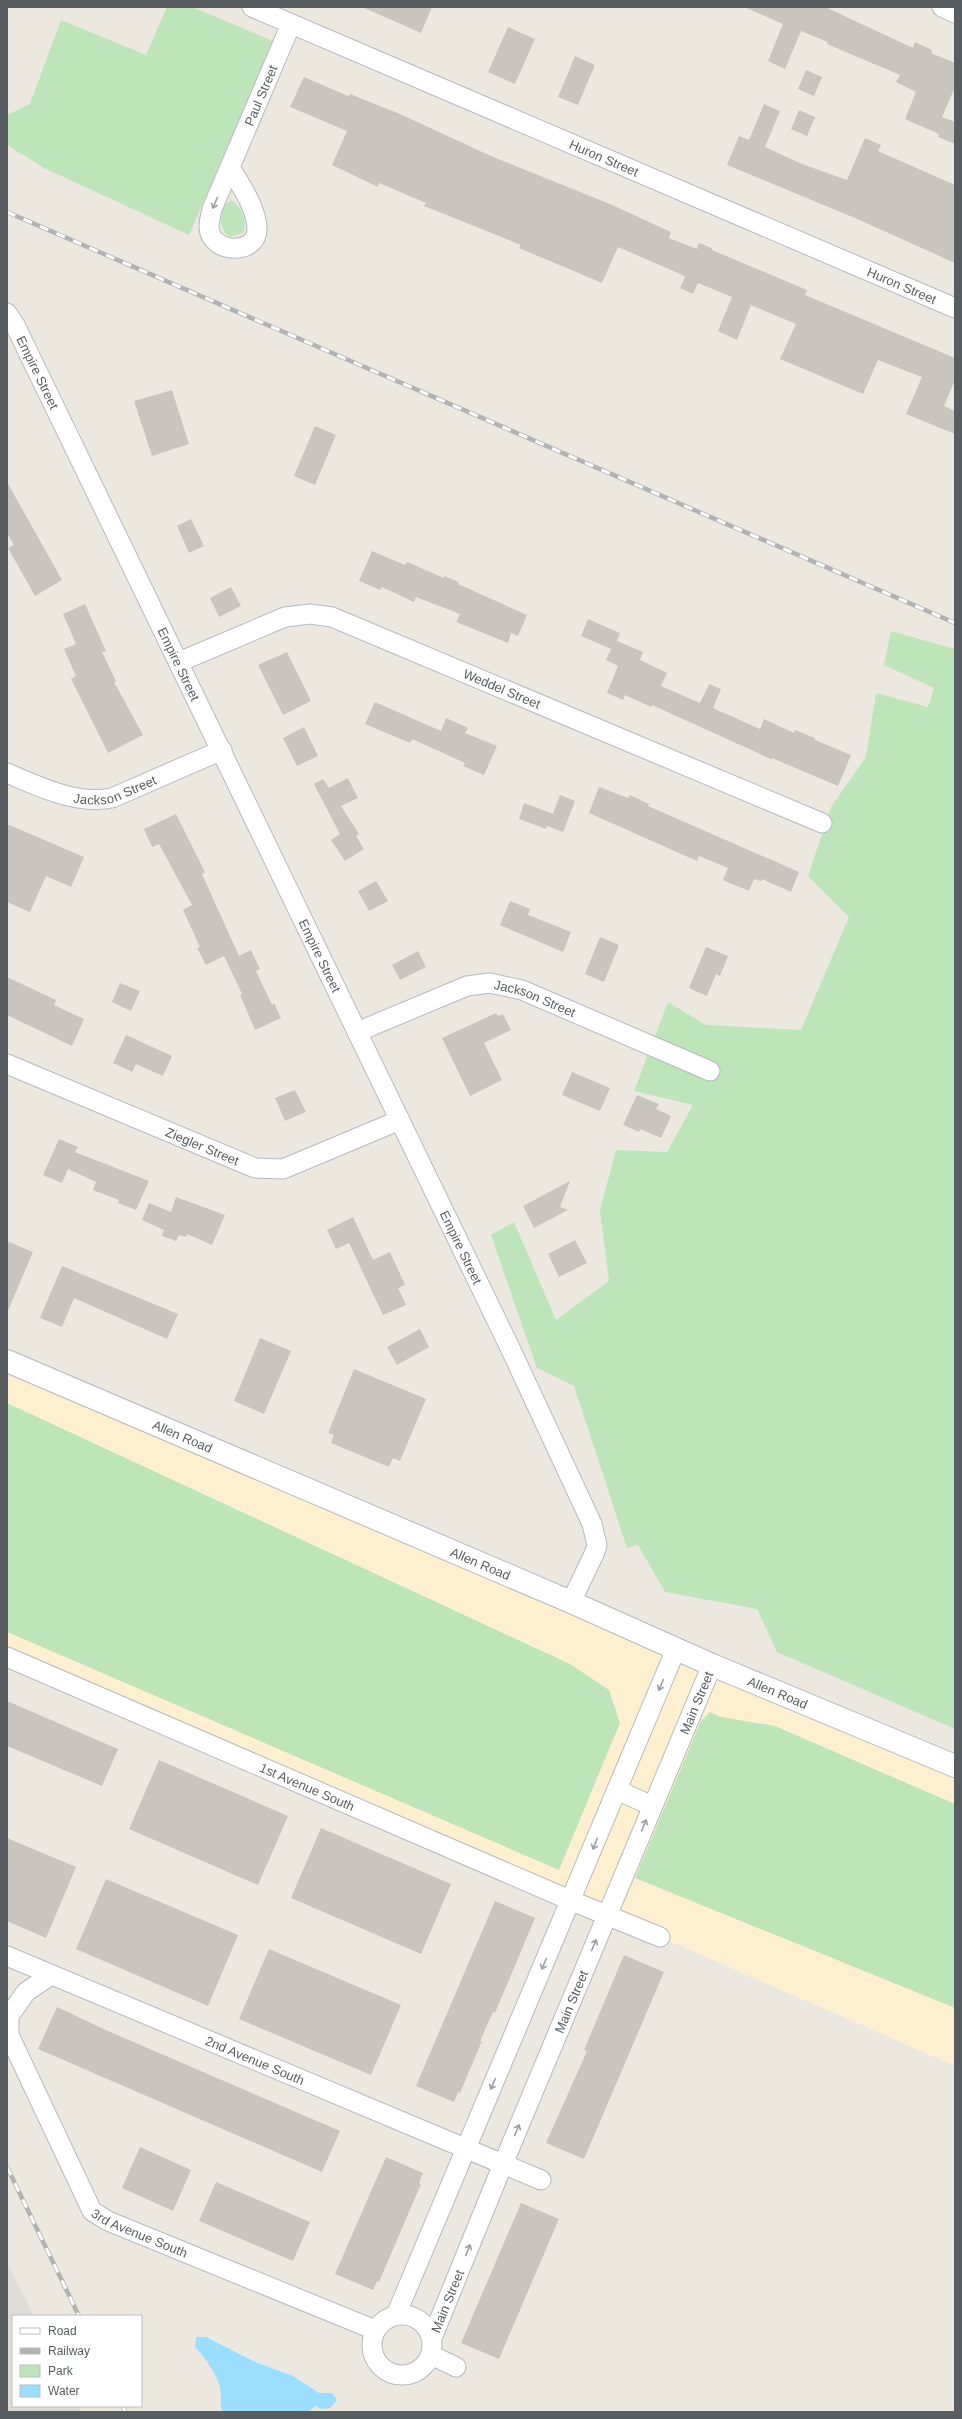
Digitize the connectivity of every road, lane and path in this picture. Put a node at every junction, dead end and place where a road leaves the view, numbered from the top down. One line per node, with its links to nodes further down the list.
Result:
1 (252, 7): 4 (street, Huron Street)
2 (942, 7): 3 (street)
3 (955, 13)
4 (291, 24): 5 (street, Paul Street); 6 (street, Huron Street)
5 (230, 167)
6 (955, 308)
7 (7, 313): 8 (street, Empire Street)
8 (179, 662): 9 (street, Empire Street); 11 (street, Weddel Street)
9 (222, 750): 10 (street, Jackson Street); 12 (street, Empire Street)
10 (7, 773)
11 (822, 823)
12 (357, 1032): 14 (street, Jackson Street); 15 (street, Empire Street)
13 (7, 1064): 15 (street, Ziegler Street)
14 (710, 1070)
15 (400, 1120): 17 (street, Empire Street)
16 (7, 1360): 17 (main road, Allen Road)
17 (571, 1602): 18 (main road, Allen Road)
18 (676, 1649): 20 (main road, Allen Road); 22 (street, one-way to 22)
19 (7, 1657): 24 (street, 1st Avenue South)
20 (712, 1665): 21 (main road, Allen Road); 23 (street, Main Street)
21 (955, 1766)
22 (617, 1790): 23 (street); 24 (street, one-way to 24)
23 (652, 1806): 25 (street, Main Street, one-way to 23)
24 (572, 1901): 25 (street, 1st Avenue South); 29 (street, one-way to 29)
25 (607, 1914): 26 (street, 1st Avenue South); 30 (street, Main Street, one-way to 25)
26 (660, 1937)
27 (7, 1956): 28 (street, 2nd Avenue South)
28 (50, 1974): 29 (street, 2nd Avenue South); 33 (street, 3rd Avenue South)
29 (465, 2149): 30 (street, 2nd Avenue South); 32 (street)
30 (503, 2164): 31 (street, 2nd Avenue South); 34 (street, Main Street, one-way to 30)
31 (541, 2180)
32 (396, 2315): 33 (street); 34 (street)
33 (375, 2330): 34 (street)
34 (432, 2347): 35 (street)
35 (456, 2367)

